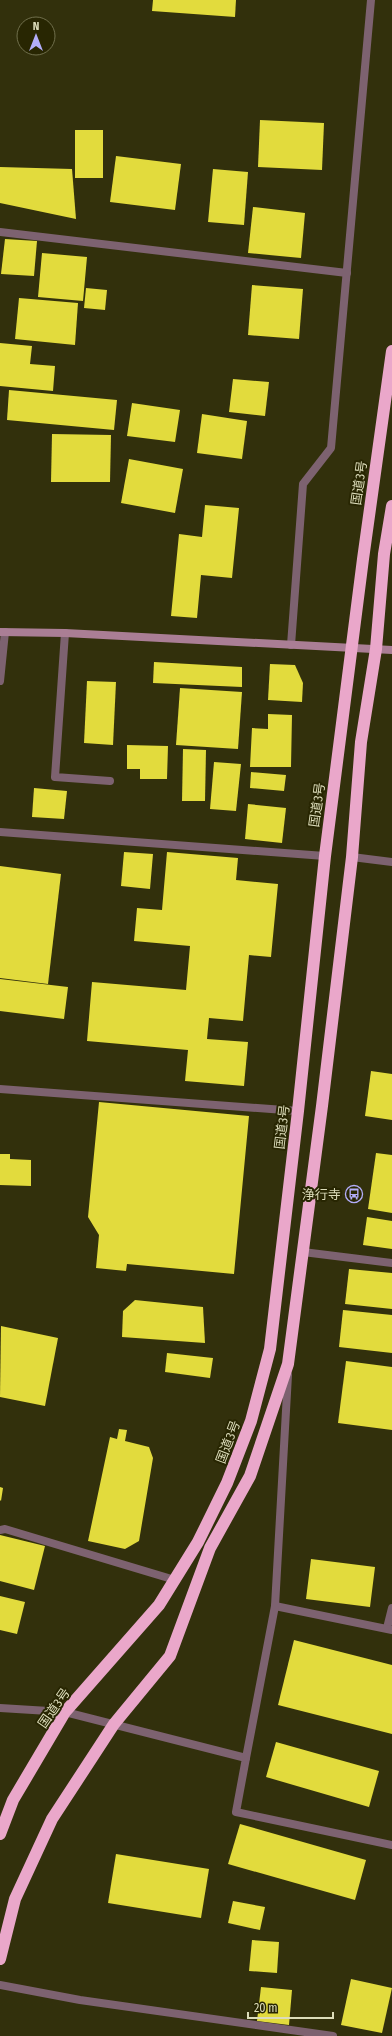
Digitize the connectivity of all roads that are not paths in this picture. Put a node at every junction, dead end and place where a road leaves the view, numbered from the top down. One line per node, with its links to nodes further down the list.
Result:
1 (371, 0): 3 (street)
2 (0, 232): 3 (street)
3 (347, 273): 8 (street)
4 (392, 351): 9 (highway, 国道3号)
5 (392, 506): 10 (highway)
6 (2, 632): 7 (street); 12 (street)
7 (65, 633): 8 (street); 13 (street)
8 (291, 645): 9 (street)
9 (352, 649): 10 (street); 15 (highway, 国道3号)
10 (376, 649): 11 (street); 16 (highway)
11 (392, 650)
12 (0, 681)
13 (110, 781)
14 (0, 832): 15 (street)
15 (325, 856): 19 (highway, 国道3号)
16 (352, 857): 17 (street); 20 (highway)
17 (392, 862)
18 (0, 1090): 19 (street)
19 (298, 1110): 24 (highway, 国道3号)
20 (304, 1252): 21 (street); 22 (highway)
21 (392, 1263)
22 (288, 1364): 25 (street); 30 (highway)
23 (0, 1530): 24 (street)
24 (175, 1580): 29 (highway, 国道3号)
25 (275, 1606): 27 (street); 31 (street)
26 (392, 1608): 27 (street)
27 (390, 1629)
28 (0, 1708): 29 (street)
29 (65, 1712): 30 (street); 32 (highway, 国道3号)
30 (114, 1724): 31 (street); 34 (highway)
31 (246, 1758): 33 (street)
32 (0, 1834)
33 (392, 1845)
34 (0, 1959)
35 (0, 1985): 36 (street)
36 (316, 2035): 37 (street)
37 (333, 2036)

